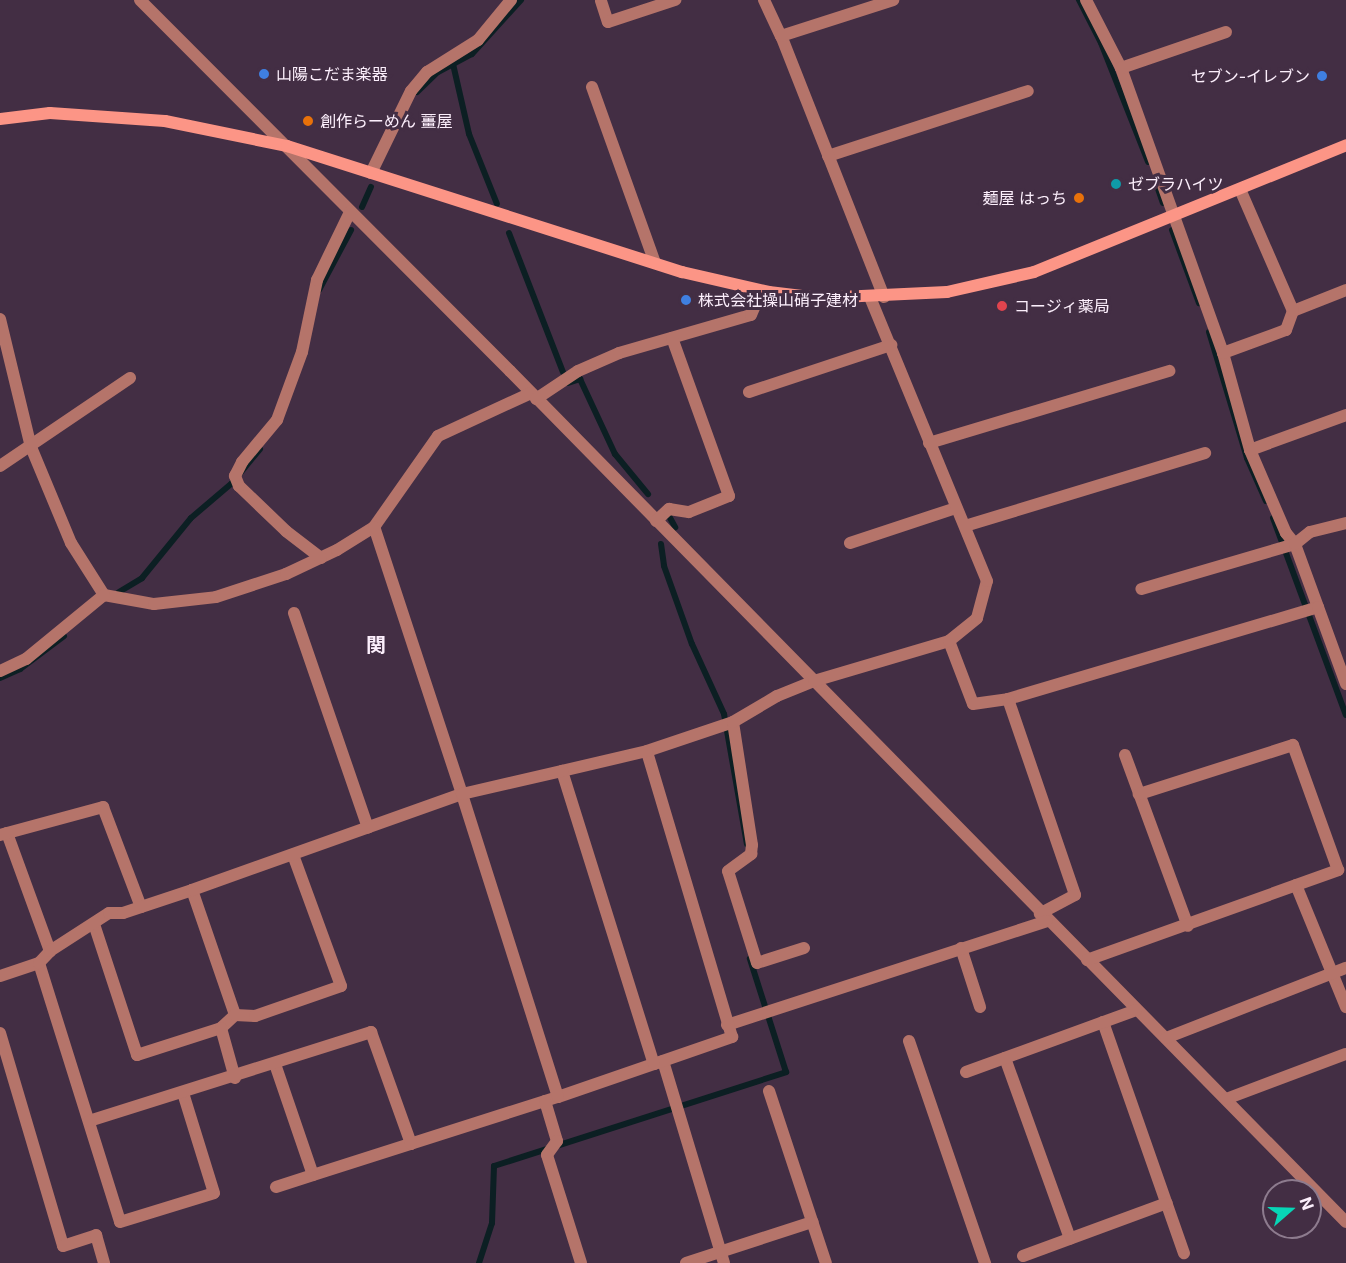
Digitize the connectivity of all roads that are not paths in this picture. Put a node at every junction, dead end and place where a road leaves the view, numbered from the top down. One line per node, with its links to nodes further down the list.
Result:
1 (511, 0): 17 (street)
2 (675, 0): 6 (street)
3 (764, 0): 9 (street)
4 (893, 0): 9 (street)
5 (1086, 0): 10 (street)
6 (601, 1)
7 (150, 2): 15 (street)
8 (1226, 33): 10 (street)
9 (781, 36): 16 (street)
10 (1121, 68): 20 (street)
11 (592, 87): 21 (street)
12 (1028, 90): 16 (street)
13 (0, 119): 15 (street)
14 (1346, 145): 18 (street)
15 (287, 146): 17 (street); 19 (street)
16 (828, 156): 25 (street)
17 (371, 173): 21 (street)
18 (1240, 189): 20 (street); 26 (street)
19 (350, 212): 34 (street); 48 (street)
20 (1175, 216): 25 (street); 30 (street)
21 (655, 263): 23 (street)
22 (1346, 290): 26 (street)
23 (761, 291): 24 (street); 28 (street)
24 (870, 297): 25 (street); 29 (street)
25 (884, 297)
26 (1293, 311): 30 (street)
27 (0, 319): 37 (street)
28 (672, 338): 34 (street); 42 (street)
29 (891, 345): 33 (street); 36 (street)
30 (1222, 353): 38 (street)
31 (1168, 371): 36 (street)
32 (130, 378): 37 (street)
33 (750, 393)
34 (533, 396): 42 (street); 45 (street)
35 (1346, 415): 38 (street)
36 (930, 443): 41 (street)
37 (31, 447): 40 (street); 50 (street)
38 (1250, 450): 47 (street)
39 (1205, 453): 44 (street)
40 (0, 466)
41 (956, 508): 44 (street); 46 (street)
42 (656, 521): 55 (street)
43 (1346, 523): 47 (street)
44 (965, 526): 53 (street)
45 (374, 527): 48 (street); 62 (street)
46 (850, 543)
47 (1289, 547): 49 (street); 51 (street)
48 (321, 558): 50 (street)
49 (1141, 589)
50 (104, 594): 54 (street)
51 (1311, 608): 56 (street); 57 (street)
52 (294, 613): 64 (street)
53 (949, 640): 55 (street); 57 (street)
54 (0, 671)
55 (814, 681): 58 (street); 70 (street)
56 (1346, 684)
57 (1008, 699): 70 (street)
58 (729, 724): 59 (street); 73 (street)
59 (647, 751): 61 (street); 86 (street)
60 (1125, 755): 63 (street)
61 (562, 771): 62 (street); 93 (street)
62 (462, 794): 64 (street); 99 (street)
63 (1139, 794): 67 (street); 72 (street)
64 (368, 828): 66 (street)
65 (3, 834): 69 (street); 75 (street)
66 (294, 855): 68 (street); 84 (street)
67 (1296, 885): 72 (street); 79 (street)
68 (192, 891): 69 (street); 84 (street)
69 (141, 907): 71 (street)
70 (1043, 917): 74 (street); 76 (street)
71 (93, 924): 75 (street); 87 (street)
72 (1188, 926): 76 (street)
73 (804, 948)
74 (961, 948): 81 (street); 86 (street)
75 (50, 951): 77 (street)
76 (1088, 960): 83 (street)
77 (39, 963): 80 (street); 102 (street)
78 (1346, 968): 79 (street)
79 (1332, 973): 82 (street); 89 (street)
80 (0, 976)
81 (980, 1007)
82 (1346, 1007)
83 (1136, 1010): 85 (street); 89 (street)
84 (235, 1015): 87 (street)
85 (1103, 1022): 92 (street); 106 (street)
86 (727, 1025): 93 (street)
87 (221, 1028): 96 (street)
88 (0, 1033): 113 (street)
89 (1166, 1038): 100 (street)
90 (909, 1041): 117 (street)
91 (1346, 1054): 100 (street)
92 (1005, 1058): 95 (street); 109 (street)
93 (658, 1062): 99 (street); 112 (street)
94 (275, 1064): 96 (street); 103 (street); 104 (street)
95 (966, 1072)
96 (235, 1078): 98 (street)
97 (769, 1091): 107 (street)
98 (183, 1093): 102 (street); 102 (street)
99 (558, 1097): 101 (street)
100 (1226, 1099): 108 (street)
101 (545, 1101): 103 (street); 114 (street)
102 (90, 1121)
103 (411, 1144): 104 (street)
104 (313, 1175): 105 (street)
105 (276, 1187)
106 (1167, 1203): 109 (street); 110 (street)
107 (812, 1222): 112 (street); 116 (street)
108 (1346, 1222)
109 (1070, 1239): 111 (street)
110 (1184, 1253)
111 (1023, 1256)
112 (722, 1257): 115 (street)
113 (104, 1263)
114 (581, 1263)
115 (686, 1263)
116 (826, 1263)
117 (984, 1263)

